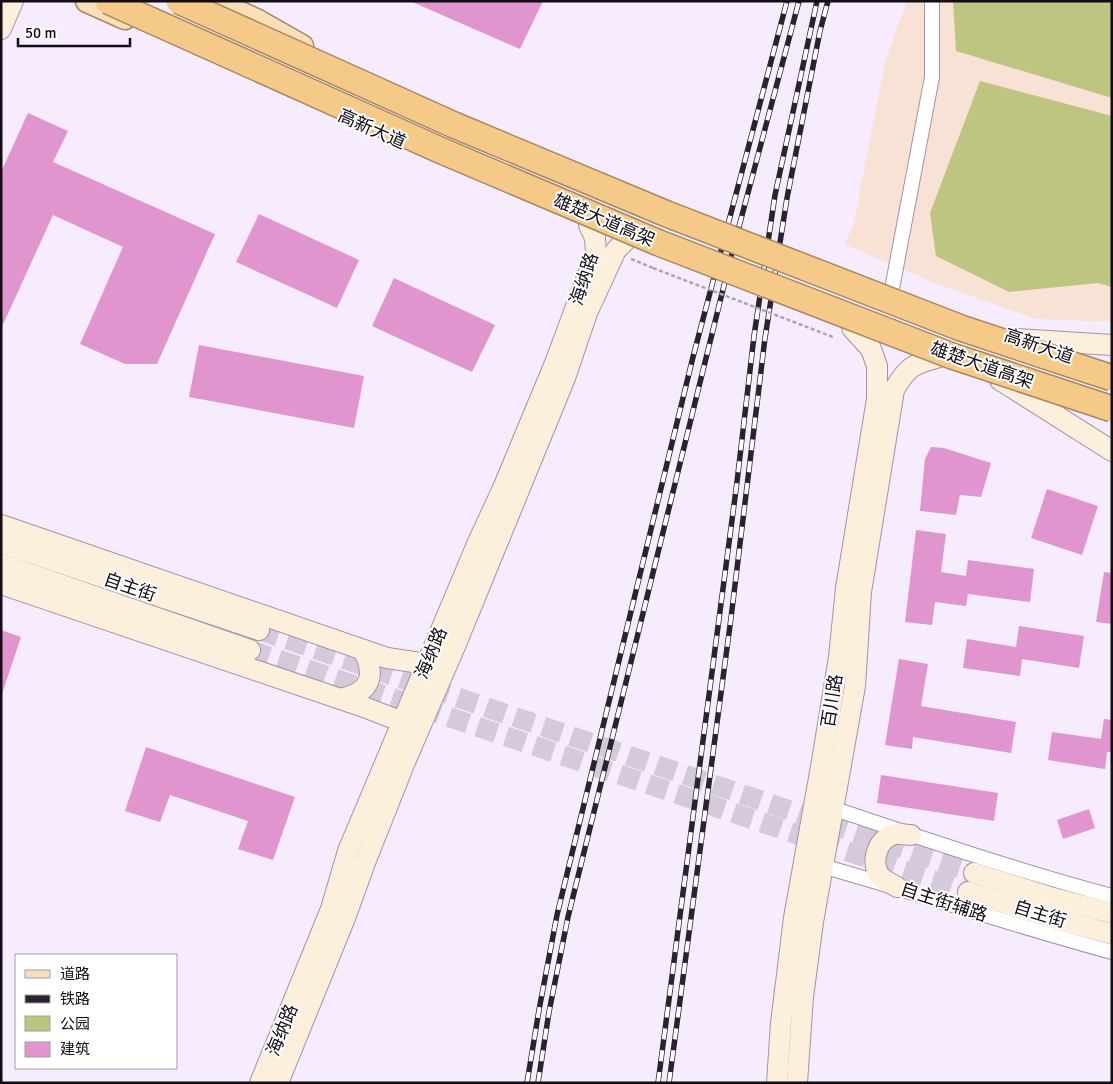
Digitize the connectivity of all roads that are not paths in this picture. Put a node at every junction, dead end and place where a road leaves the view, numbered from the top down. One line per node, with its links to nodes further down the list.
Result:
1 (13, 1): 7 (main road)
2 (87, 1): 9 (main road, 高新大道)
3 (108, 1): 23 (highway, 雄楚大道高架, bridge)
4 (179, 1): 21 (highway, 雄楚大道高架, bridge)
5 (214, 1): 8 (main road)
6 (932, 1): 15 (street)
7 (1, 29)
8 (328, 60): 9 (main road); 10 (main road)
9 (312, 102): 11 (main road, 高新大道)
10 (674, 208)
11 (589, 225): 12 (main road, 高新大道); 33 (main road, 海纳路)
12 (625, 248): 13 (main road, 高新大道); 33 (main road, 海纳路)
13 (656, 261)
14 (853, 278): 15 (main road, 高新大道)
15 (891, 294): 17 (main road, 高新大道)
16 (841, 329): 19 (main road); 36 (main road, 百川路)
17 (1017, 338): 18 (main road); 20 (main road, 高新大道)
18 (1112, 345)
19 (936, 358): 22 (main road); 37 (main road, 百川路)
20 (1112, 371)
21 (1112, 378)
22 (1000, 380): 24 (main road); 25 (main road)
23 (1112, 409)
24 (1112, 419)
25 (1112, 451)
26 (1, 525): 32 (main road)
27 (1, 543): 30 (main road, 自主街)
28 (1, 564): 31 (main road, 自主街)
29 (1, 584): 34 (main road)
30 (259, 630)
31 (250, 650)
32 (362, 650): 33 (main road); 34 (main road)
33 (435, 668): 35 (main road, 海纳路)
34 (340, 698): 35 (main road)
35 (410, 726): 45 (main road, 海纳路); 46 (main road, 海纳路)
36 (815, 802): 37 (street); 39 (main road, 百川路)
37 (834, 808): 38 (street); 39 (main road, 百川路)
38 (911, 835): 40 (main road); 41 (street)
39 (814, 864): 40 (street, 自主街辅路); 47 (main road, 百川路); 48 (main road, 百川路)
40 (897, 887): 44 (street, 自主街辅路)
41 (1112, 896)
42 (1112, 913): 43 (main road, 自主街)
43 (1112, 934)
44 (1112, 952)
45 (260, 1083)
46 (278, 1083)
47 (777, 1083)
48 (797, 1083)

